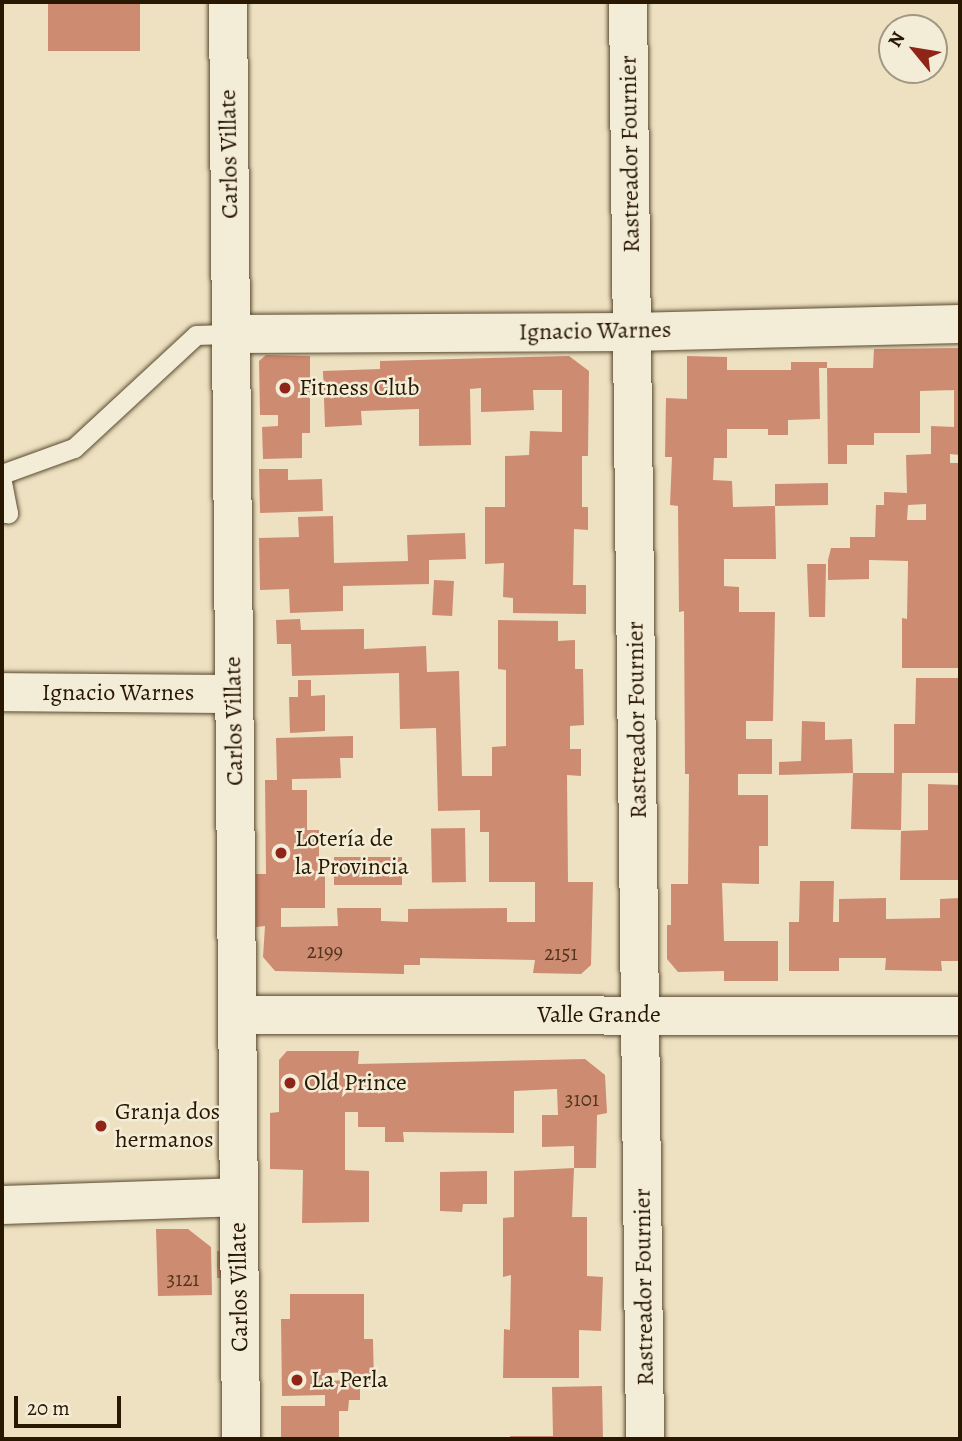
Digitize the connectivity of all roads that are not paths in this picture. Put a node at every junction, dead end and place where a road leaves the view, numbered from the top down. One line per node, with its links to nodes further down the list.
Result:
1 (228, 2): 5 (street, Carlos Villate)
2 (628, 2): 4 (street, Rastreador Fournier)
3 (960, 324): 4 (street, Ignacio Warnes)
4 (632, 332): 5 (street, Ignacio Warnes); 12 (street, Rastreador Fournier)
5 (231, 334): 6 (lane); 10 (street, Carlos Villate)
6 (2, 474)
7 (2, 482): 8 (lane)
8 (2, 513)
9 (2, 692): 10 (street, Ignacio Warnes)
10 (234, 694): 11 (street, Carlos Villate)
11 (237, 1015): 12 (street, Valle Grande); 14 (street, Carlos Villate)
12 (641, 1015): 13 (street, Valle Grande); 17 (street, Rastreador Fournier)
13 (960, 1016)
14 (239, 1197): 15 (street); 16 (street, Carlos Villate)
15 (2, 1205)
16 (241, 1439)
17 (645, 1439)

